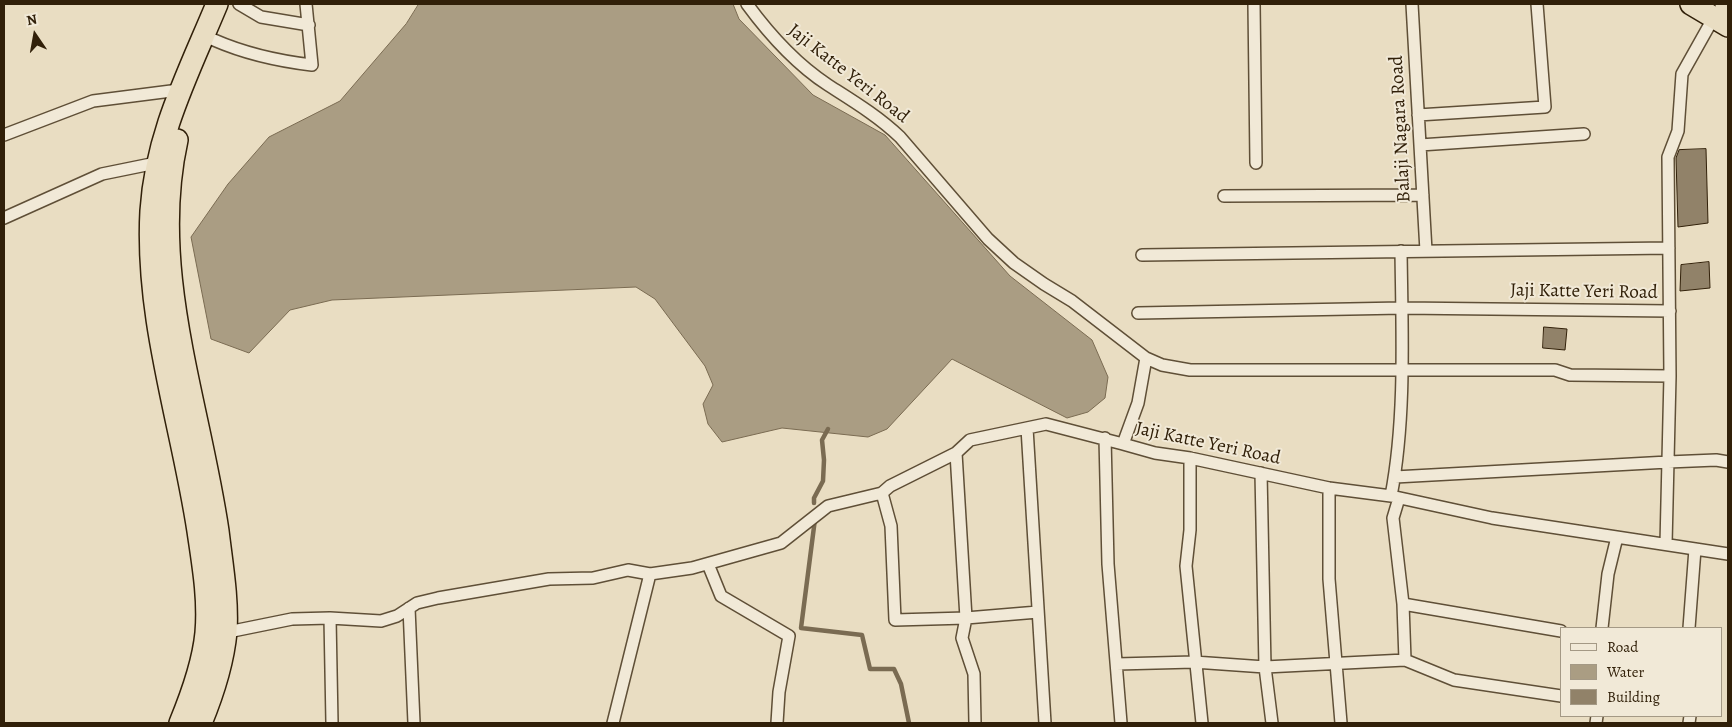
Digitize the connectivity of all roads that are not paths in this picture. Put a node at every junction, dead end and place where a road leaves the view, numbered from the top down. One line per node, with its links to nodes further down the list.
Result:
1 (217, 4): 13 (highway)
2 (228, 4): 12 (highway)
3 (239, 4): 11 (street)
4 (306, 4): 11 (street)
5 (747, 4): 30 (street, Jaji Katte Yeri Road)
6 (1254, 4): 19 (street)
7 (1412, 4): 14 (street, Balaji Nagara Road)
8 (1537, 4): 14 (street)
9 (1692, 4): 10 (highway)
10 (1724, 13): 23 (street, Jaji Katte Yeri Road)
11 (309, 25): 12 (street)
12 (214, 40): 59 (highway)
13 (179, 90): 16 (street); 18 (highway)
14 (1418, 115): 17 (street, Balaji Nagara Road)
15 (1584, 134): 17 (street)
16 (4, 135)
17 (1420, 145): 20 (street, Balaji Nagara Road)
18 (156, 163): 22 (street); 59 (highway)
19 (1256, 163)
20 (1422, 195): 21 (street); 25 (street, Balaji Nagara Road)
21 (1224, 196)
22 (4, 218)
23 (1668, 248): 25 (street); 28 (street, Jaji Katte Yeri Road)
24 (1401, 251): 25 (street); 26 (street); 27 (street)
25 (1426, 251)
26 (1142, 256)
27 (1402, 308): 28 (street, Jaji Katte Yeri Road); 29 (street, Jaji Katte Yeri Road); 31 (street)
28 (1670, 311): 32 (street, Jaji Katte Yeri Road)
29 (1138, 313)
30 (1146, 358): 31 (street); 35 (street, Jaji Katte Yeri Road)
31 (1401, 370): 32 (street); 41 (street)
32 (1670, 376): 38 (street, Jaji Katte Yeri Road)
33 (1027, 428): 34 (street); 36 (street); 53 (street)
34 (1105, 438): 35 (street); 62 (street)
35 (1123, 444): 37 (street, Jaji Katte Yeri Road)
36 (956, 453): 43 (street); 55 (street)
37 (1190, 458): 40 (street, Jaji Katte Yeri Road); 61 (street)
38 (1668, 462): 39 (street); 41 (street); 46 (street, Jaji Katte Yeri Road)
39 (1728, 462)
40 (1261, 473): 42 (street, Jaji Katte Yeri Road); 64 (street)
41 (1395, 477): 44 (street)
42 (1329, 488): 44 (street, Jaji Katte Yeri Road); 63 (street)
43 (882, 493): 49 (street); 55 (street)
44 (1395, 497): 45 (street, Jaji Katte Yeri Road); 51 (street)
45 (1617, 537): 46 (street, Jaji Katte Yeri Road); 56 (street)
46 (1666, 544): 47 (street, Jaji Katte Yeri Road)
47 (1695, 549): 48 (street, Jaji Katte Yeri Road); 57 (street)
48 (1728, 554)
49 (708, 564): 50 (street); 71 (street)
50 (650, 574): 52 (street); 70 (street)
51 (1403, 604): 58 (street); 60 (street)
52 (409, 608): 54 (street); 69 (street)
53 (1038, 612): 55 (street); 73 (street)
54 (330, 618): 59 (street); 68 (street)
55 (966, 618): 72 (street)
56 (1602, 627)
57 (1689, 627)
58 (1560, 631)
59 (216, 633): 66 (highway); 67 (highway)
60 (1405, 660): 63 (street); 65 (street)
61 (1194, 662): 62 (street); 64 (street); 75 (street)
62 (1117, 664): 74 (street)
63 (1335, 664): 64 (street); 77 (street)
64 (1265, 667): 76 (street)
65 (1560, 696)
66 (180, 723)
67 (201, 723)
68 (332, 723)
69 (414, 723)
70 (613, 723)
71 (777, 723)
72 (975, 723)
73 (1045, 723)
74 (1120, 723)
75 (1202, 723)
76 (1272, 723)
77 (1341, 723)

